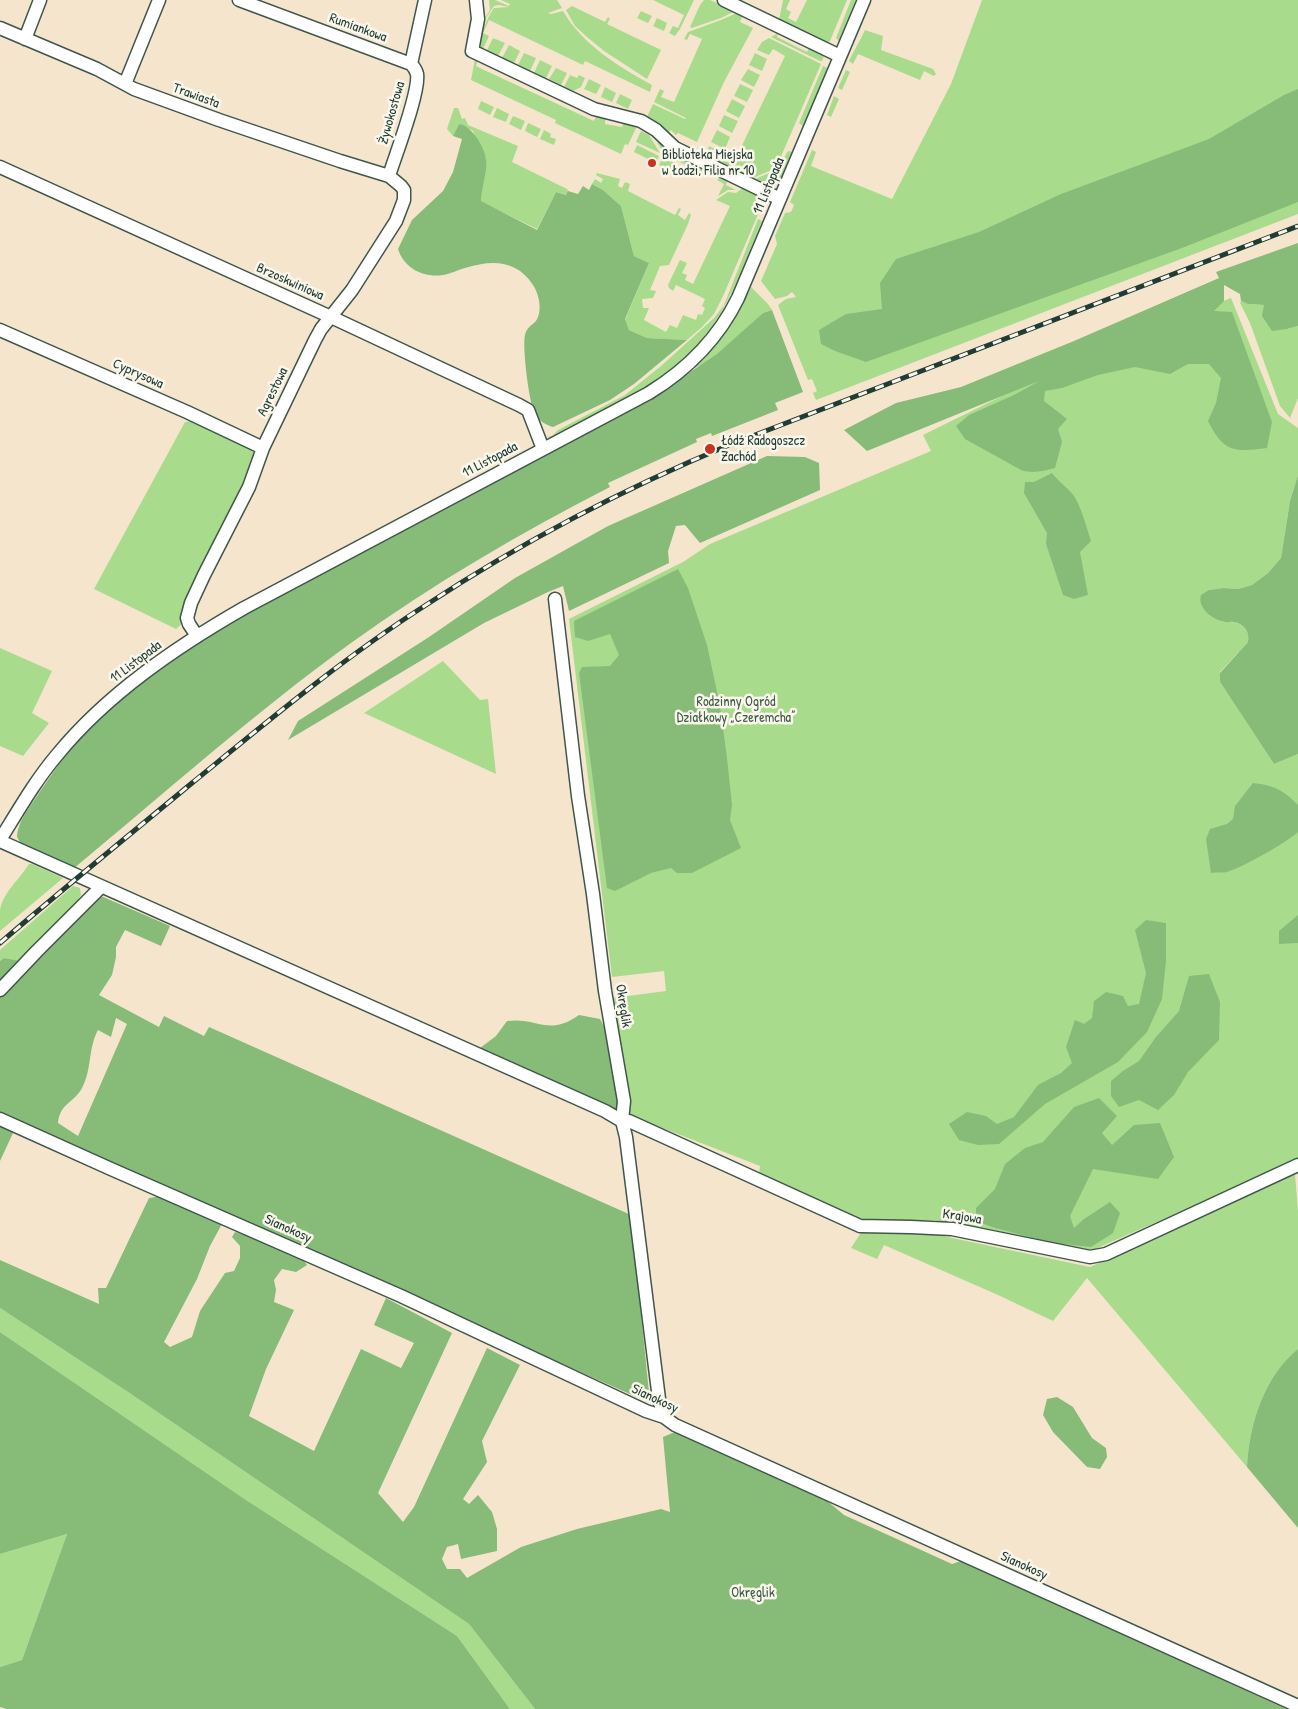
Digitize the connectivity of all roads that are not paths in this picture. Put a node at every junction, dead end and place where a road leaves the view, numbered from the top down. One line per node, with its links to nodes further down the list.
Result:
1 (40, 0): 9 (street)
2 (159, 0): 12 (street)
3 (238, 0): 11 (street, Rumiankowa)
4 (425, 0): 11 (street, Żywokostowa)
5 (476, 0): 15 (street)
6 (724, 0): 10 (street)
7 (864, 0): 10 (street, 11 Listopada)
8 (0, 28): 9 (street, Trawiasta)
9 (26, 39): 12 (street, Trawiasta)
10 (840, 56): 15 (street, 11 Listopada)
11 (411, 64): 14 (street, Żywokostowa)
12 (124, 84): 14 (street, Trawiasta)
13 (0, 167): 16 (street, Brzoskwiniowa)
14 (389, 176): 16 (street, Agrestowa)
15 (780, 199): 19 (street, 11 Listopada)
16 (331, 317): 18 (street, Agrestowa); 19 (street, Brzoskwiniowa)
17 (0, 330): 18 (street, Cyprysowa)
18 (263, 448): 21 (street, Agrestowa)
19 (543, 449): 21 (street, 11 Listopada)
20 (555, 599): 26 (street, Okręglik)
21 (197, 636): 22 (street, 11 Listopada)
22 (0, 840): 23 (street, Krajowa)
23 (102, 887): 24 (street); 26 (street, Krajowa)
24 (0, 990)
25 (0, 1119): 28 (street, Sianokosy)
26 (622, 1121): 27 (street, Krajowa); 28 (street, Okręglik)
27 (1298, 1165)
28 (664, 1416): 29 (street, Sianokosy)
29 (1298, 1706)

